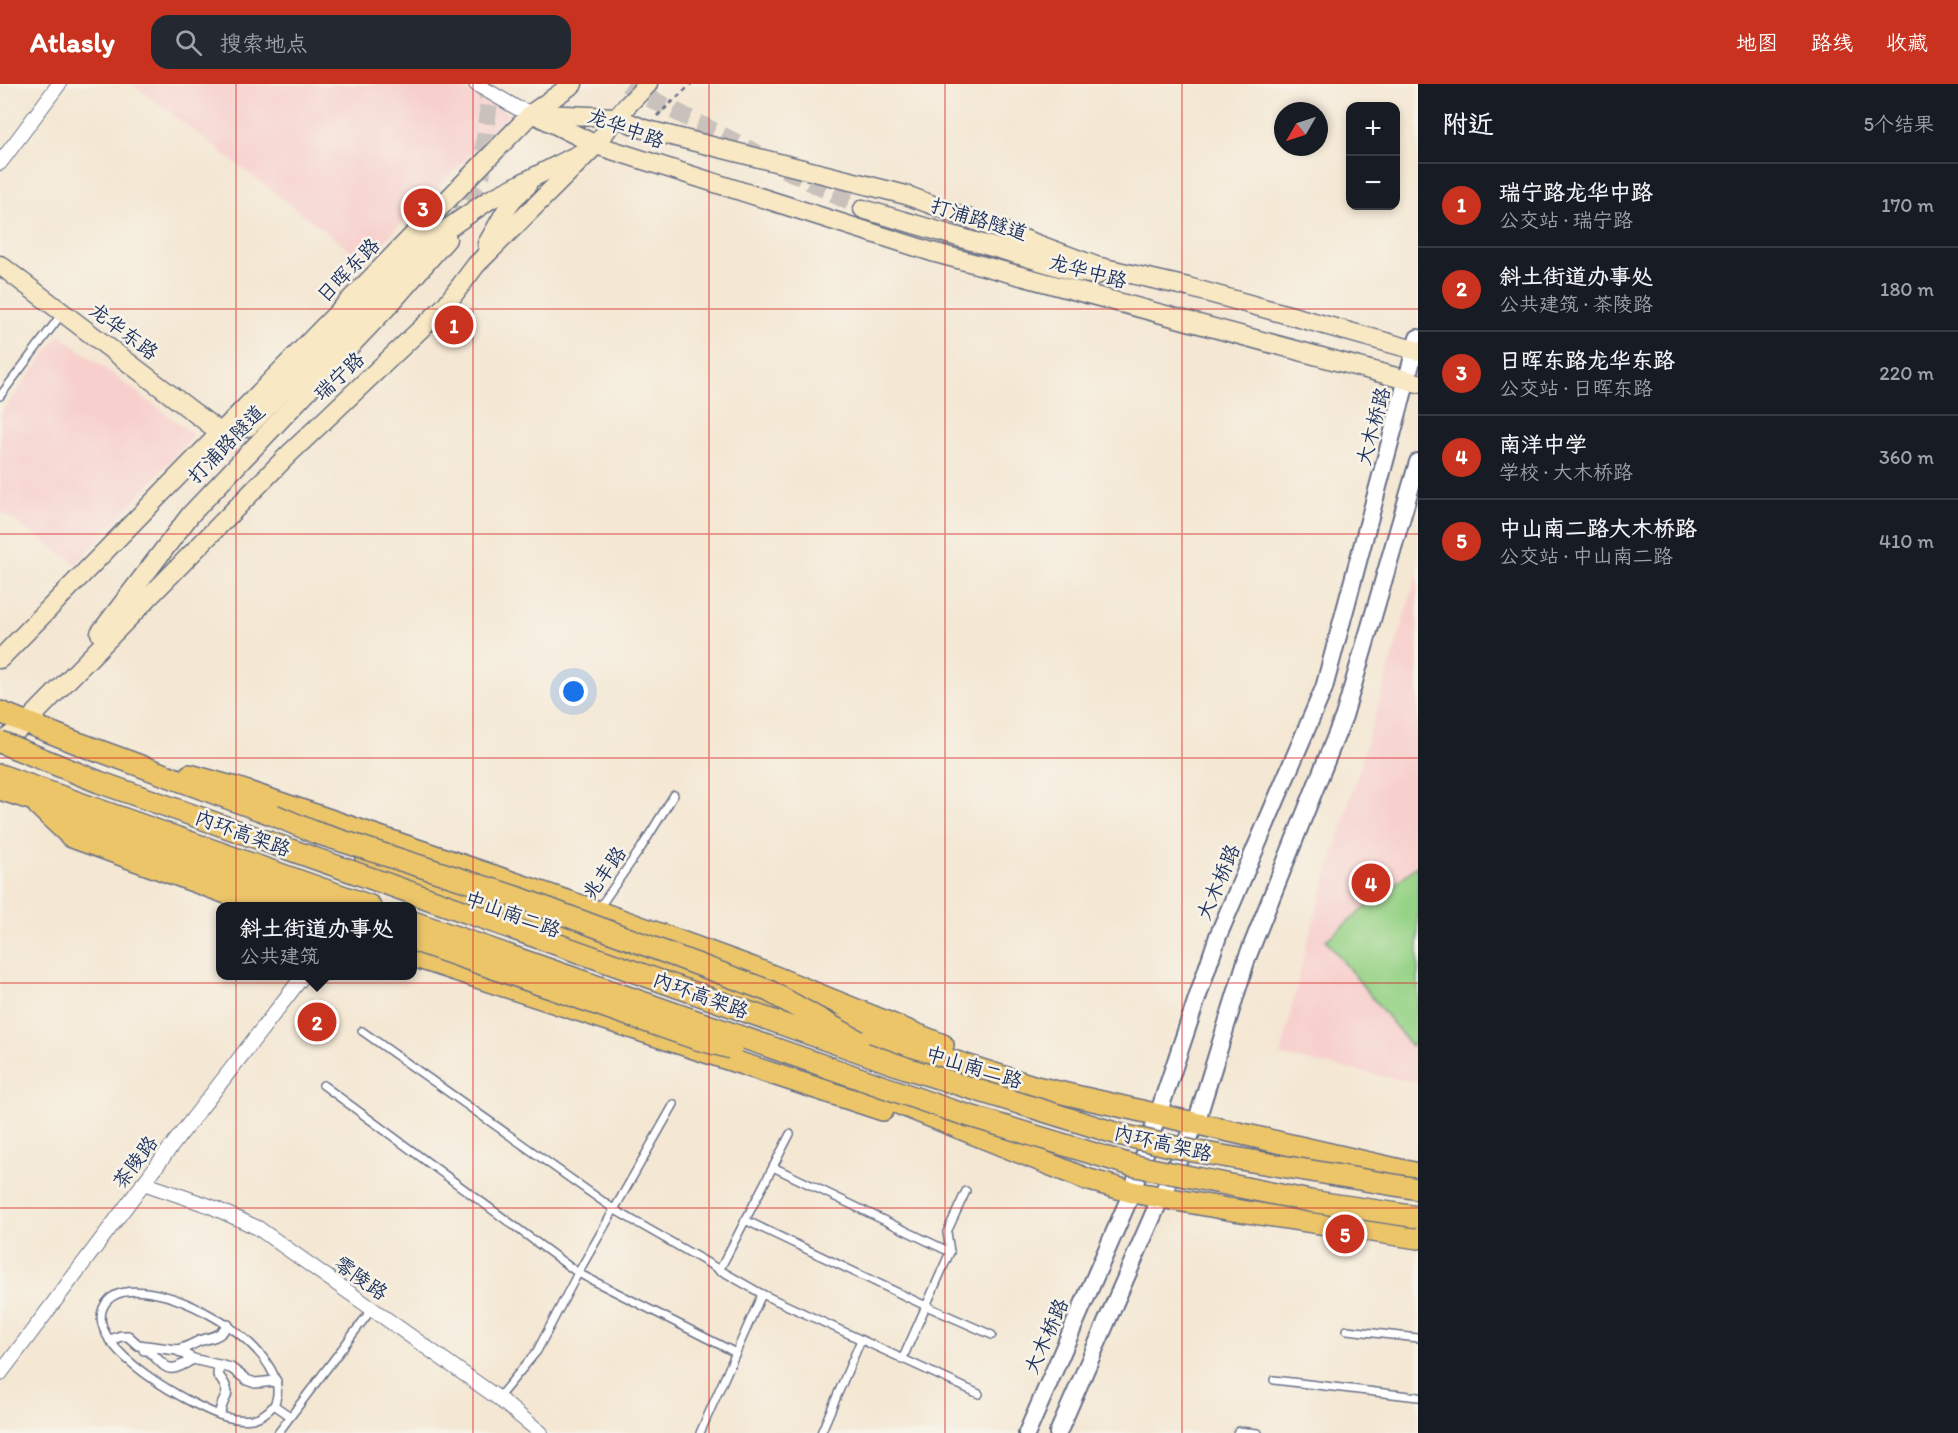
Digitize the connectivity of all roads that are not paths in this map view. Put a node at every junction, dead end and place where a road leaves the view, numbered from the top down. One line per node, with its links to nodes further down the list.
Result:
1 (59, 84): 8 (street)
2 (476, 84): 5 (street)
3 (573, 84): 5 (main road)
4 (648, 84): 6 (main road, 瑞宁路)
5 (532, 113): 6 (main road, 龙华中路); 7 (main road, 龙华中路); 19 (main road, 日晖东路)
6 (616, 117): 7 (main road, 瑞宁路); 14 (main road, 龙华中路)
7 (596, 145): 9 (main road, 日晖东路); 13 (main road, 瑞宁路); 17 (main road, 龙华中路)
8 (0, 163)
9 (539, 174): 13 (main road, 日晖东路); 19 (main road, 日晖东路)
10 (864, 209): 14 (main road, 打浦路隧道)
11 (447, 239): 22 (main road, 打浦路隧道)
12 (0, 265): 15 (main road, 龙华东路)
13 (476, 265): 22 (main road, 瑞宁路)
14 (1188, 287): 16 (main road, 龙华中路)
15 (63, 313): 18 (lane); 19 (main road, 龙华东路)
16 (1417, 346): 17 (street, 大木桥路)
17 (1412, 381): 48 (street, 大木桥路)
18 (0, 396)
19 (221, 433): 21 (main road, 日晖东路)
20 (1418, 462): 49 (street)
21 (0, 659)
22 (53, 694): 24 (main road)
23 (0, 712): 24 (main road, 中山南二路)
24 (27, 722): 25 (main road); 26 (main road, 中山南二路)
25 (0, 743): 43 (main road, 内环高架路, bridge)
26 (81, 744): 35 (main road, 中山南二路); 39 (main road, 中山南二路); 43 (main road, bridge)
27 (0, 775): 34 (main road, 内环高架路)
28 (0, 789): 30 (main road)
29 (674, 795): 35 (lane, 兆丰路)
30 (40, 802): 31 (main road); 32 (main road); 33 (main road)
31 (251, 902)
32 (305, 902)
33 (351, 902)
34 (359, 902)
35 (596, 911): 39 (lane, 兆丰路); 45 (main road, 中山南二路)
36 (417, 923): 46 (main road, 内环高架路, bridge)
37 (417, 923): 53 (main road, 中山南二路)
38 (417, 941): 46 (main road, bridge)
39 (578, 947): 45 (main road, 中山南二路)
40 (417, 957): 53 (main road, 中山南二路)
41 (299, 980): 54 (street, 茶陵路)
42 (362, 1031): 59 (lane)
43 (906, 1068): 55 (main road, 内环高架路, bridge)
44 (323, 1085): 65 (lane)
45 (1036, 1087): 48 (main road, 中山南二路)
46 (906, 1095): 60 (main road, 内环高架路, bridge)
47 (674, 1104): 59 (lane)
48 (1158, 1114): 49 (main road, 中山南二路); 57 (street, 大木桥路)
49 (1196, 1123): 52 (main road, 中山南二路); 58 (street)
50 (790, 1134): 51 (lane)
51 (773, 1167): 61 (lane); 63 (lane)
52 (1418, 1174)
53 (1086, 1179): 57 (main road, 中山南二路)
54 (143, 1183): 68 (street, 零陵路); 81 (street, 茶陵路)
55 (1418, 1189)
56 (966, 1191): 63 (lane)
57 (1132, 1192): 58 (main road, 中山南二路); 94 (street, 大木桥路)
58 (1161, 1197): 62 (main road, 中山南二路); 95 (street)
59 (615, 1210): 64 (lane); 65 (lane)
60 (1418, 1216)
61 (745, 1220): 64 (lane); 67 (lane)
62 (1418, 1238)
63 (950, 1252): 67 (lane)
64 (719, 1271): 66 (lane)
65 (578, 1273): 77 (lane); 86 (lane)
66 (762, 1294): 74 (lane); 77 (lane)
67 (926, 1306): 71 (lane); 79 (lane)
68 (372, 1309): 86 (street, 零陵路); 89 (lane)
69 (228, 1325): 73 (lane); 76 (street); 83 (lane)
70 (1347, 1329): 72 (lane)
71 (992, 1335)
72 (1418, 1338)
73 (110, 1340): 75 (street); 88 (lane)
74 (861, 1340): 79 (lane); 93 (lane)
75 (138, 1345): 76 (street); 78 (street)
76 (177, 1350): 78 (street)
77 (736, 1353): 90 (lane)
78 (193, 1359): 80 (street)
79 (902, 1360): 84 (lane)
80 (219, 1365): 83 (street); 88 (street)
81 (0, 1374)
82 (1274, 1380): 85 (lane)
83 (276, 1381): 87 (lane)
84 (979, 1394)
85 (1418, 1397)
86 (498, 1398): 92 (street, 零陵路)
87 (274, 1405): 88 (lane); 89 (lane)
88 (220, 1414)
89 (290, 1416): 91 (lane)
90 (700, 1432)
91 (278, 1433)
92 (541, 1433)
93 (821, 1433)
94 (1027, 1433)
95 (1058, 1433)
96 (1237, 1433): 97 (lane)
97 (1258, 1433)

